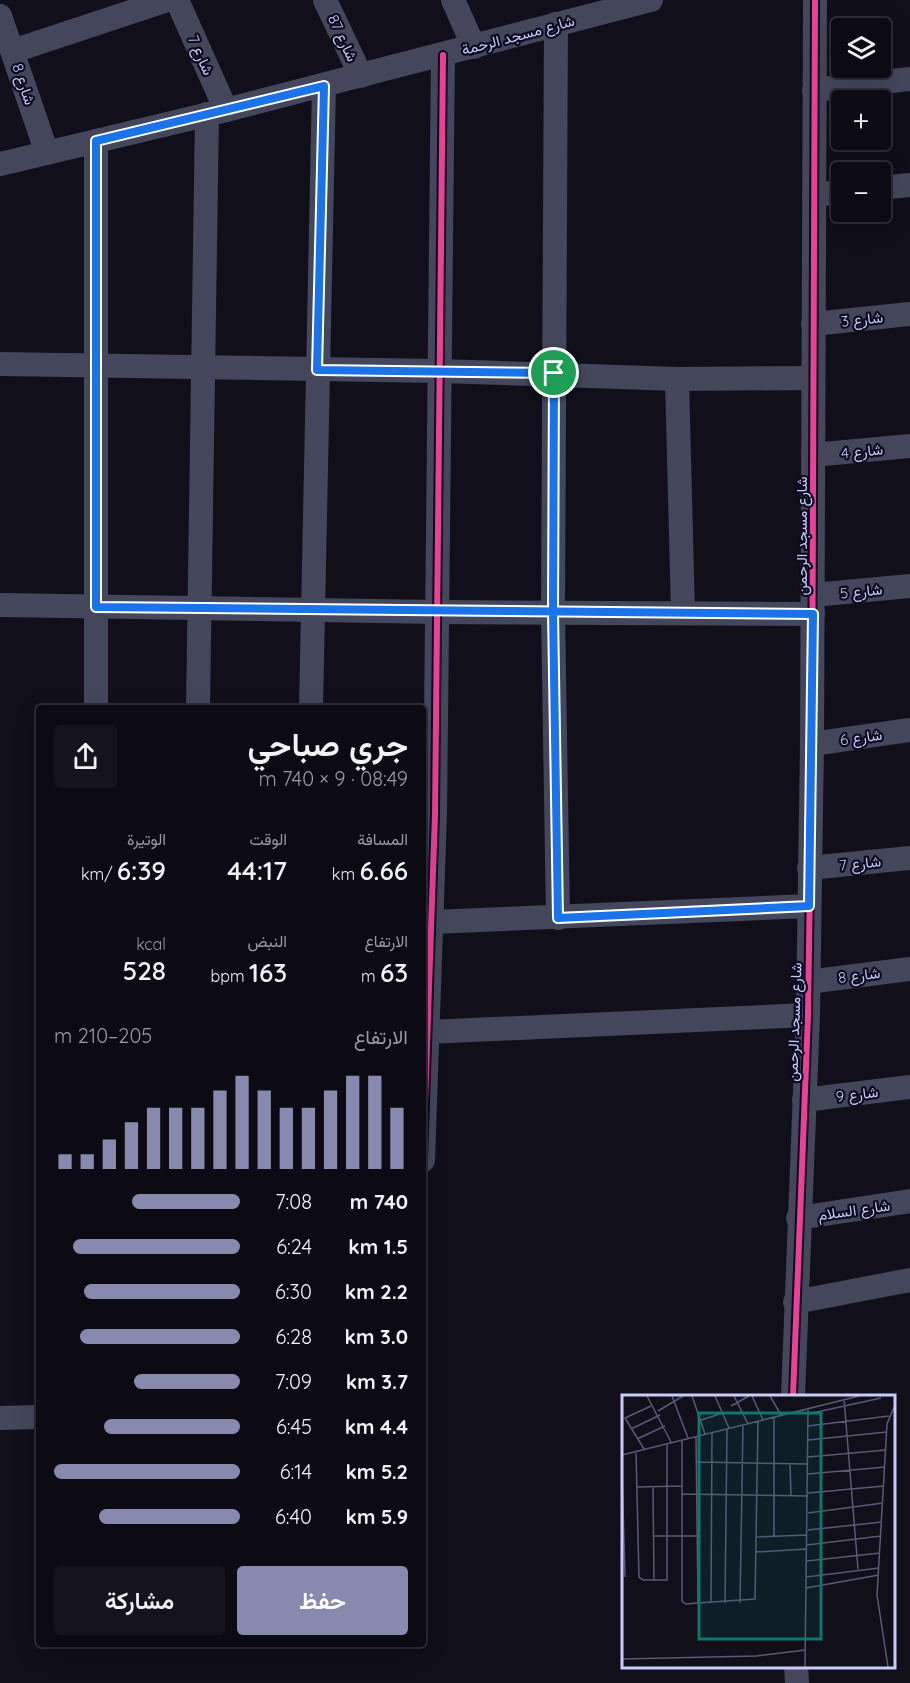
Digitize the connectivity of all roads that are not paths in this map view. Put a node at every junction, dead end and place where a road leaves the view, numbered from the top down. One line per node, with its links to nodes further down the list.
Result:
1 (167, 0): 11 (street)
2 (177, 0): 17 (street, شارع 7)
3 (325, 0): 13 (street, شارع 87)
4 (453, 0): 10 (street)
5 (651, 0): 7 (street, شارع مسجد الرحمة)
6 (818, 1): 16 (street, شارع مسجد الرحمن)
7 (609, 5): 9 (street, شارع مسجد الرحمة)
8 (0, 16): 11 (street, شارع 8)
9 (556, 24): 10 (street, شارع مسجد الرحمة); 32 (street)
10 (474, 47): 12 (street, شارع مسجد الرحمة)
11 (12, 51): 19 (street, شارع 8)
12 (443, 55): 13 (street, شارع مسجد الرحمة); 31 (street)
13 (361, 76): 15 (street, شارع مسجد الرحمة)
14 (910, 79): 16 (street)
15 (324, 86): 17 (street, شارع مسجد الرحمة); 30 (street)
16 (814, 90): 24 (street, شارع مسجد الرحمن)
17 (216, 112): 18 (street, شارع مسجد الرحمة); 29 (street)
18 (96, 141): 19 (street, شارع مسجد الرحمة); 28 (street)
19 (47, 153): 20 (street, شارع مسجد الرحمة)
20 (0, 164)
21 (910, 185): 22 (street)
22 (891, 187)
23 (831, 193): 24 (street)
24 (814, 195): 26 (street, شارع مسجد الرحمن)
25 (910, 314): 26 (street, شارع 3)
26 (813, 324): 33 (street, شارع مسجد الرحمن)
27 (0, 363): 28 (street)
28 (96, 365): 29 (street); 40 (street)
29 (203, 366): 30 (street); 41 (street)
30 (317, 370): 31 (street); 42 (street)
31 (440, 370): 32 (street); 43 (street)
32 (554, 373): 34 (street); 44 (street)
33 (813, 378): 34 (street); 36 (street, شارع مسجد الرحمن)
34 (677, 379): 45 (street)
35 (910, 446): 36 (street, شارع 4)
36 (813, 455): 39 (street, شارع مسجد الرحمن)
37 (910, 586): 39 (street, شارع 5)
38 (0, 604): 40 (street, شارع 5)
39 (813, 605): 45 (street, شارع 5); 50 (street, شارع مسجد الرحمن)
40 (96, 607): 41 (street, شارع 5); 46 (street)
41 (198, 608): 42 (street, شارع 5); 47 (street)
42 (312, 609): 43 (street, شارع 5); 48 (street)
43 (437, 612): 44 (street, شارع 5); 55 (street)
44 (553, 612): 45 (street, شارع 5); 54 (street)
45 (683, 613)
46 (96, 705)
47 (198, 705)
48 (311, 705)
49 (910, 730): 50 (street, شارع 6)
50 (812, 744): 52 (street, شارع مسجد الرحمن)
51 (910, 858): 52 (street, شارع 7)
52 (809, 868): 53 (street, شارع مسجد الرحمن)
53 (809, 906): 54 (street); 57 (street, شارع مسجد الرحمن)
54 (558, 918): 55 (street)
55 (432, 922): 59 (street)
56 (910, 969): 57 (street, شارع 8)
57 (808, 982): 58 (street, شارع مسجد الرحمن)
58 (807, 1015): 59 (street); 62 (street, شارع مسجد الرحمن)
59 (428, 1032): 60 (street)
60 (426, 1083)
61 (910, 1087): 62 (street, شارع 9)
62 (804, 1100): 64 (street, شارع مسجد الرحمن)
63 (910, 1202): 64 (street, شارع السلام)
64 (798, 1218): 66 (street, شارع مسجد الرحمن)
65 (910, 1280): 66 (street)
66 (795, 1302): 67 (street, شارع مسجد الرحمن)
67 (793, 1395)
68 (36, 1417): 69 (street)
69 (0, 1418)
70 (796, 1668): 71 (street)
71 (797, 1683)

